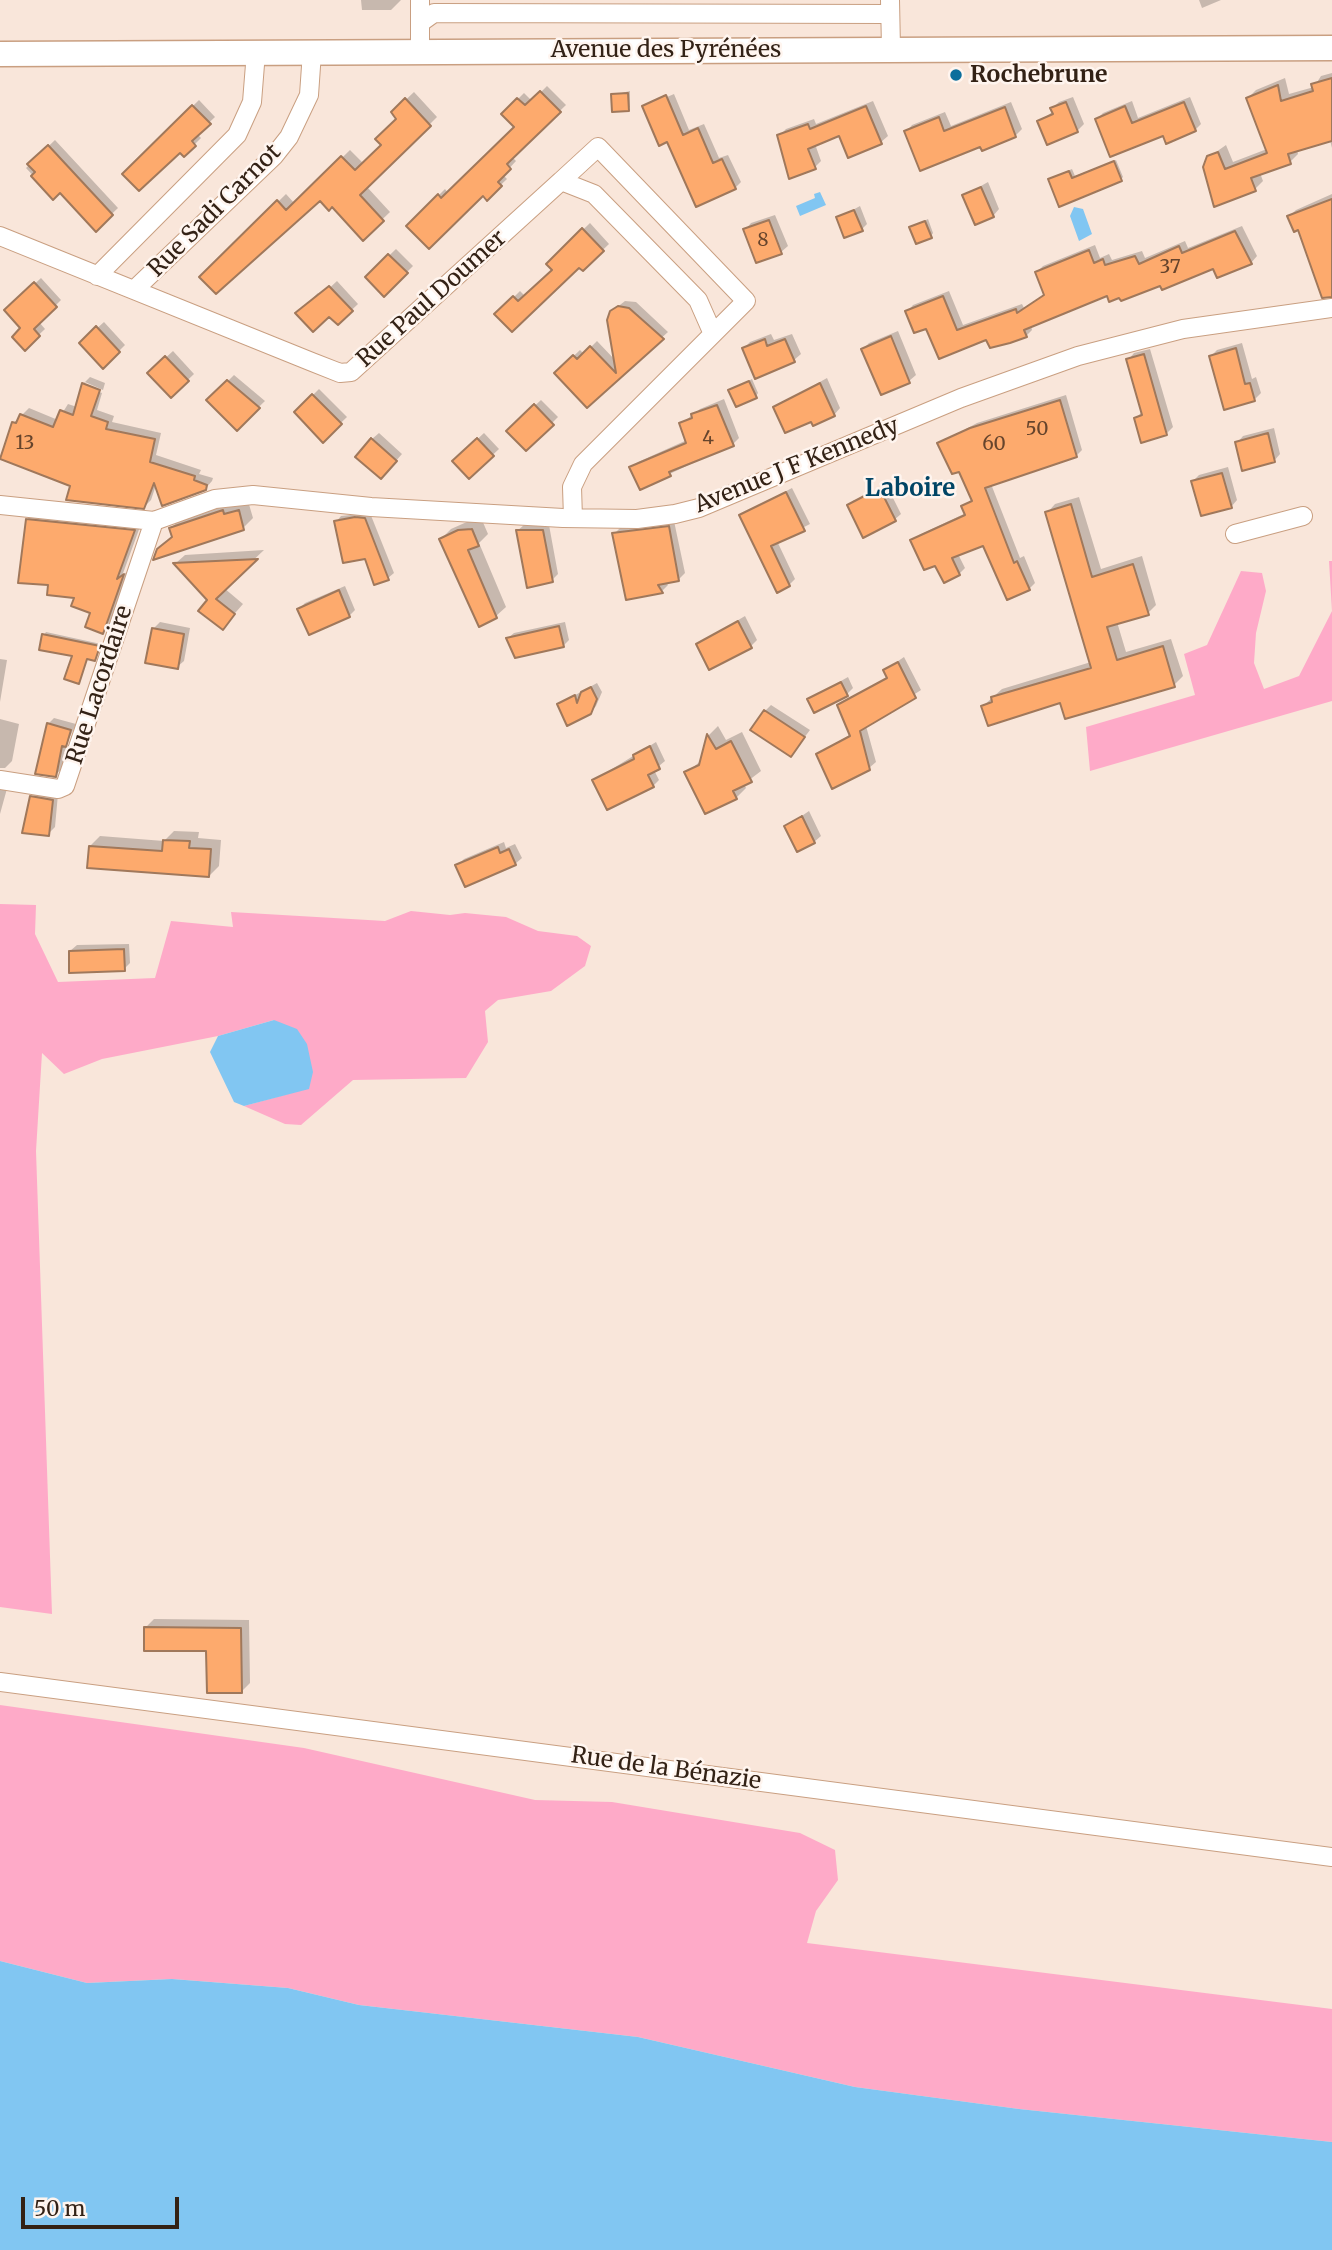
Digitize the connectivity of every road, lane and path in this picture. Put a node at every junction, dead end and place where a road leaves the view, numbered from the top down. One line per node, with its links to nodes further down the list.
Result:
1 (420, 0): 3 (street)
2 (890, 7): 3 (street); 4 (street)
3 (420, 23): 6 (street)
4 (891, 48): 5 (main road, Avenue des Pyrénées); 6 (main road, Avenue des Pyrénées)
5 (1332, 48)
6 (420, 51): 8 (main road, Avenue des Pyrénées)
7 (256, 52): 8 (main road, Avenue des Pyrénées); 9 (main road, Avenue des Pyrénées); 12 (street, Rue Sadi Carnot)
8 (312, 52): 13 (street, Rue Sadi Carnot)
9 (0, 54)
10 (561, 181): 13 (street, Rue Paul Doumer); 15 (street); 15 (street, Rue Paul Doumer)
11 (0, 236): 12 (street, Rue Sadi Carnot)
12 (97, 276): 13 (street, Rue Sadi Carnot)
13 (134, 290)
14 (1332, 308): 18 (street, Avenue J F Kennedy)
15 (713, 334): 18 (street, Rue Paul Doumer)
16 (0, 505): 19 (street, Avenue J F Kennedy)
17 (1303, 516): 20 (street)
18 (573, 518): 19 (street, Avenue J F Kennedy)
19 (154, 521): 21 (street, Rue Lacordaire)
20 (1235, 534)
21 (0, 780)
22 (0, 1682): 23 (street, Rue de la Bénazie)
23 (1332, 1857)

